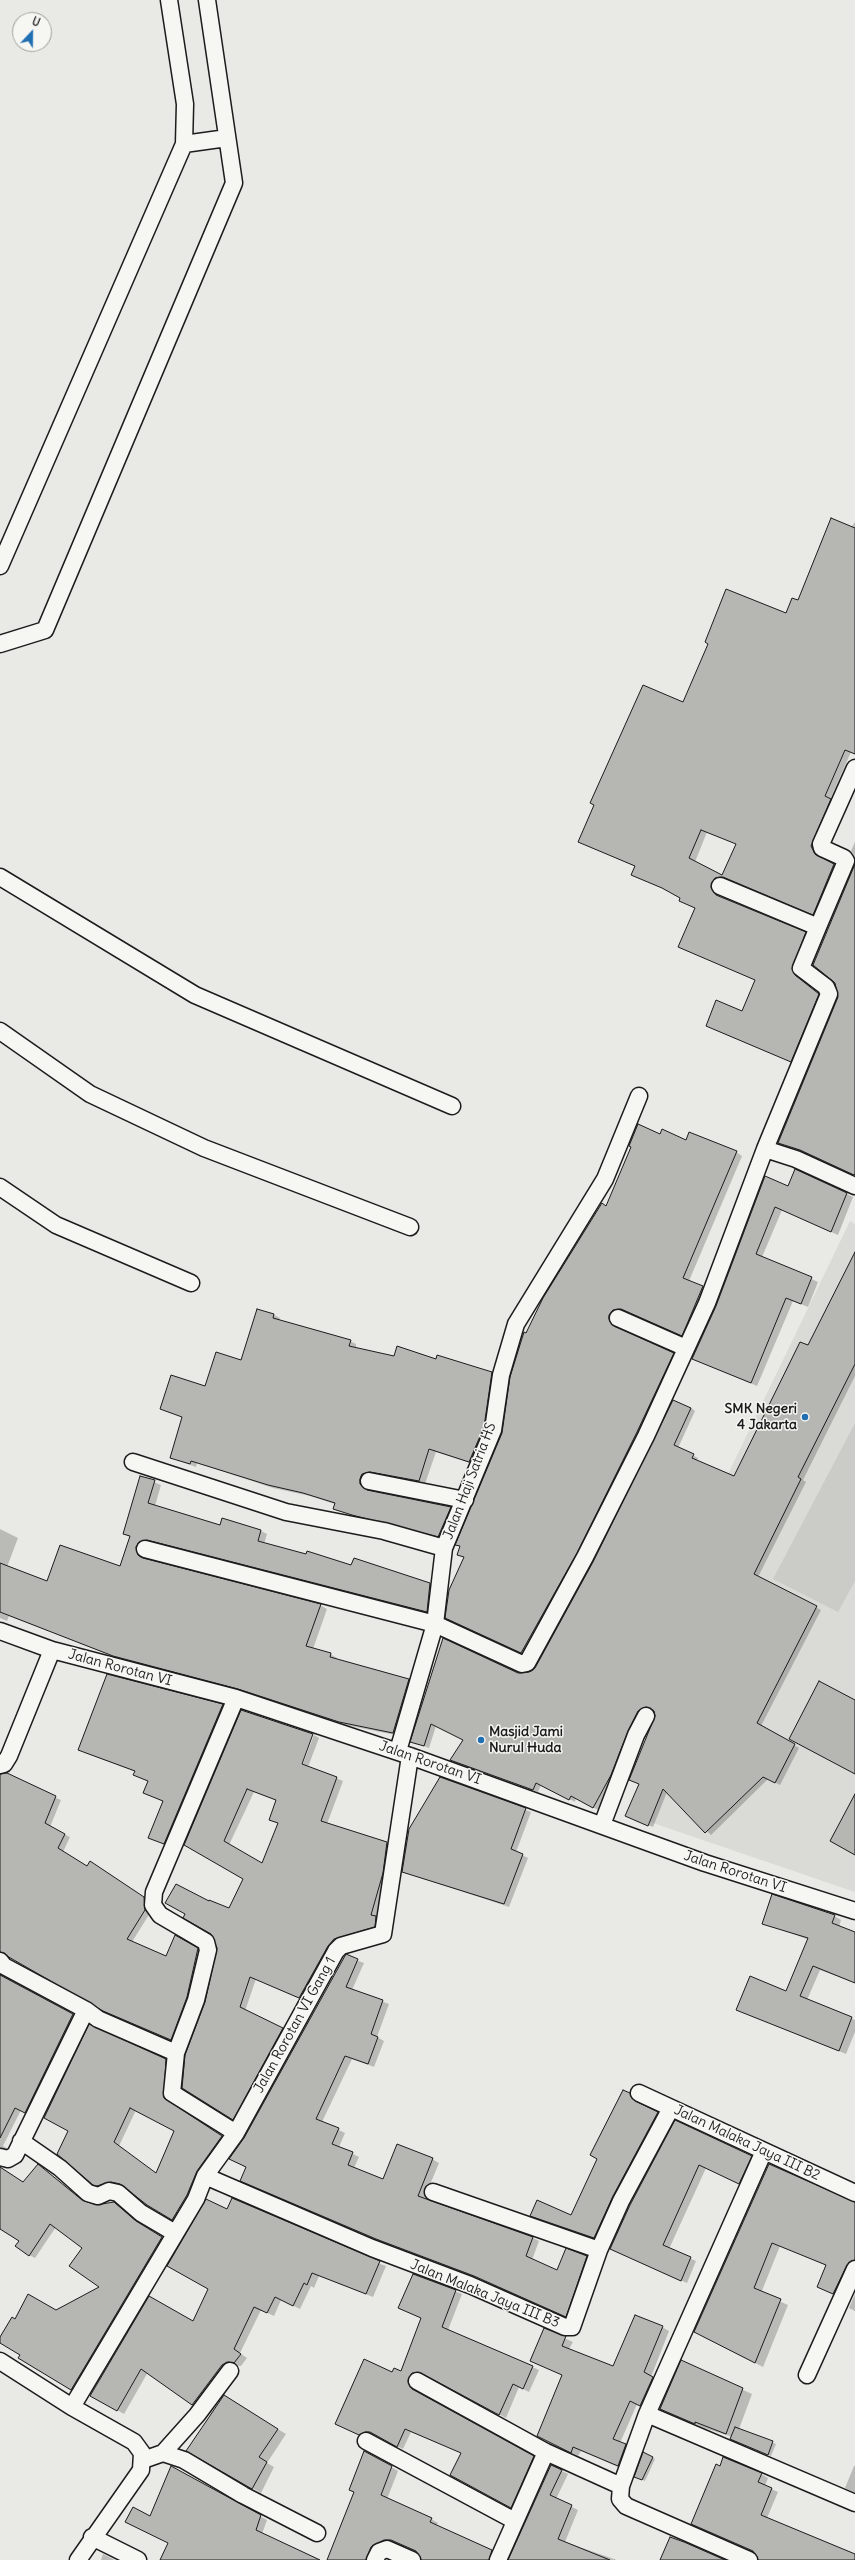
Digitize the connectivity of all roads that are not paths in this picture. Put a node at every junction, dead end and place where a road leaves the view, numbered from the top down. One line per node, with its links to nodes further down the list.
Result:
1 (169, 0): 4 (street)
2 (207, 0): 3 (street)
3 (227, 138): 4 (street); 6 (street)
4 (184, 144): 5 (street)
5 (0, 566)
6 (0, 644)
7 (855, 768): 10 (street)
8 (0, 877): 13 (street)
9 (720, 886): 10 (street)
10 (818, 927): 14 (street)
11 (0, 1031): 17 (street)
12 (639, 1096): 23 (street, Jalan Haji Satria HS)
13 (452, 1106)
14 (765, 1149): 15 (street); 20 (street)
15 (855, 1186)
16 (0, 1187): 18 (street)
17 (410, 1227)
18 (191, 1283)
19 (618, 1318): 20 (street)
20 (686, 1348): 26 (street)
21 (133, 1462): 25 (street)
22 (369, 1481): 23 (street)
23 (465, 1500): 25 (street, Jalan Haji Satria HS)
24 (145, 1548): 26 (street)
25 (444, 1548): 26 (street, Jalan Haji Satria HS)
26 (435, 1624): 31 (street, Jalan Haji Satria HS)
27 (0, 1631): 28 (street, Jalan Rorotan VI)
28 (52, 1650): 29 (street, Jalan Rorotan VI); 32 (street)
29 (236, 1698): 31 (street, Jalan Rorotan VI); 37 (street)
30 (646, 1716): 33 (street)
31 (404, 1754): 33 (street, Jalan Rorotan VI); 40 (street, Jalan Rorotan VI Gang 1)
32 (0, 1765)
33 (602, 1825): 34 (street, Jalan Rorotan VI)
34 (855, 1911)
35 (0, 1962): 36 (street)
36 (86, 2010): 37 (street); 41 (street)
37 (176, 2053): 40 (street)
38 (639, 2093): 39 (street, Jalan Malaka Jaya III B2)
39 (671, 2108): 42 (street, Jalan Malaka Jaya III B2); 48 (street)
40 (236, 2133): 44 (street)
41 (21, 2141): 43 (street); 47 (street)
42 (764, 2151): 46 (street, Jalan Malaka Jaya III B2); 55 (street)
43 (0, 2157)
44 (206, 2176): 47 (street); 48 (street, Jalan Malaka Jaya III B3)
45 (433, 2192): 48 (street)
46 (855, 2193)
47 (175, 2234): 54 (street)
48 (599, 2250)
49 (855, 2269): 52 (street)
50 (0, 2361): 54 (street)
51 (230, 2370): 58 (street)
52 (807, 2375)
53 (417, 2381): 57 (street)
54 (72, 2407): 59 (street)
55 (647, 2414): 60 (street); 61 (street)
56 (366, 2441): 62 (street)
57 (546, 2452): 60 (street); 62 (street)
58 (163, 2453): 59 (street); 63 (street)
59 (143, 2460): 64 (street)
60 (621, 2486): 70 (street)
61 (855, 2503)
62 (515, 2521): 69 (street)
63 (317, 2533)
64 (98, 2540): 65 (street); 66 (street)
65 (78, 2560)
66 (138, 2560)
67 (375, 2560): 68 (street)
68 (412, 2560)
69 (498, 2560)
70 (749, 2560)

